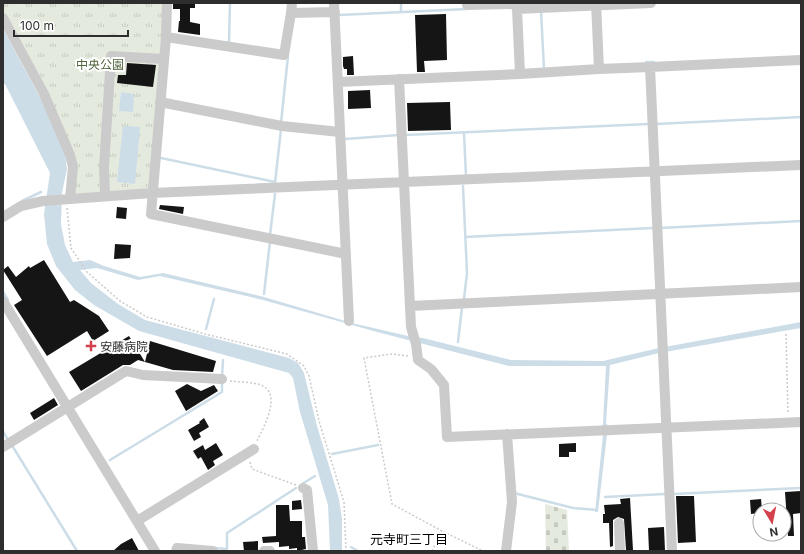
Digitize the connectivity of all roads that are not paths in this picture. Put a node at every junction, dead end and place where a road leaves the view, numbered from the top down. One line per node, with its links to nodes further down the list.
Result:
1 (167, 3): 9 (street)
2 (467, 3): 7 (street)
3 (651, 3): 4 (street)
4 (596, 4): 7 (street); 13 (street)
5 (334, 7): 6 (street); 16 (street)
6 (292, 8): 9 (street)
7 (517, 9): 14 (street)
8 (3, 18): 25 (street)
9 (166, 37): 10 (street)
10 (164, 59): 17 (street); 24 (street)
11 (801, 60): 12 (street)
12 (650, 67): 13 (street); 20 (street)
13 (599, 70): 14 (street)
14 (520, 74): 15 (street)
15 (399, 79): 16 (street); 21 (street)
16 (338, 82): 18 (street)
17 (160, 102): 18 (street); 23 (street)
18 (340, 132): 22 (street)
19 (801, 166): 20 (street)
20 (654, 172): 21 (street); 29 (street)
21 (404, 183): 22 (street); 31 (street)
22 (343, 185): 23 (street); 27 (street)
23 (152, 193): 24 (street); 27 (street)
24 (106, 196): 25 (street)
25 (66, 198): 26 (street)
26 (3, 217)
27 (346, 254): 32 (street)
28 (801, 287): 29 (street)
29 (660, 294): 31 (street); 36 (street)
30 (3, 301): 34 (street)
31 (410, 306): 37 (street)
32 (349, 321)
33 (222, 379): 34 (street)
34 (68, 408): 38 (street); 41 (street)
35 (801, 422): 36 (street)
36 (666, 428): 37 (street); 52 (street)
37 (507, 434): 50 (street)
38 (3, 447)
39 (254, 449): 41 (street)
40 (303, 488): 49 (street)
41 (137, 521): 43 (street)
42 (619, 523): 51 (street)
43 (155, 551)
44 (176, 551): 45 (street)
45 (208, 551): 46 (street)
46 (213, 551)
47 (264, 551): 48 (street)
48 (270, 551)
49 (313, 551)
50 (506, 551)
51 (620, 551)
52 (672, 551)

